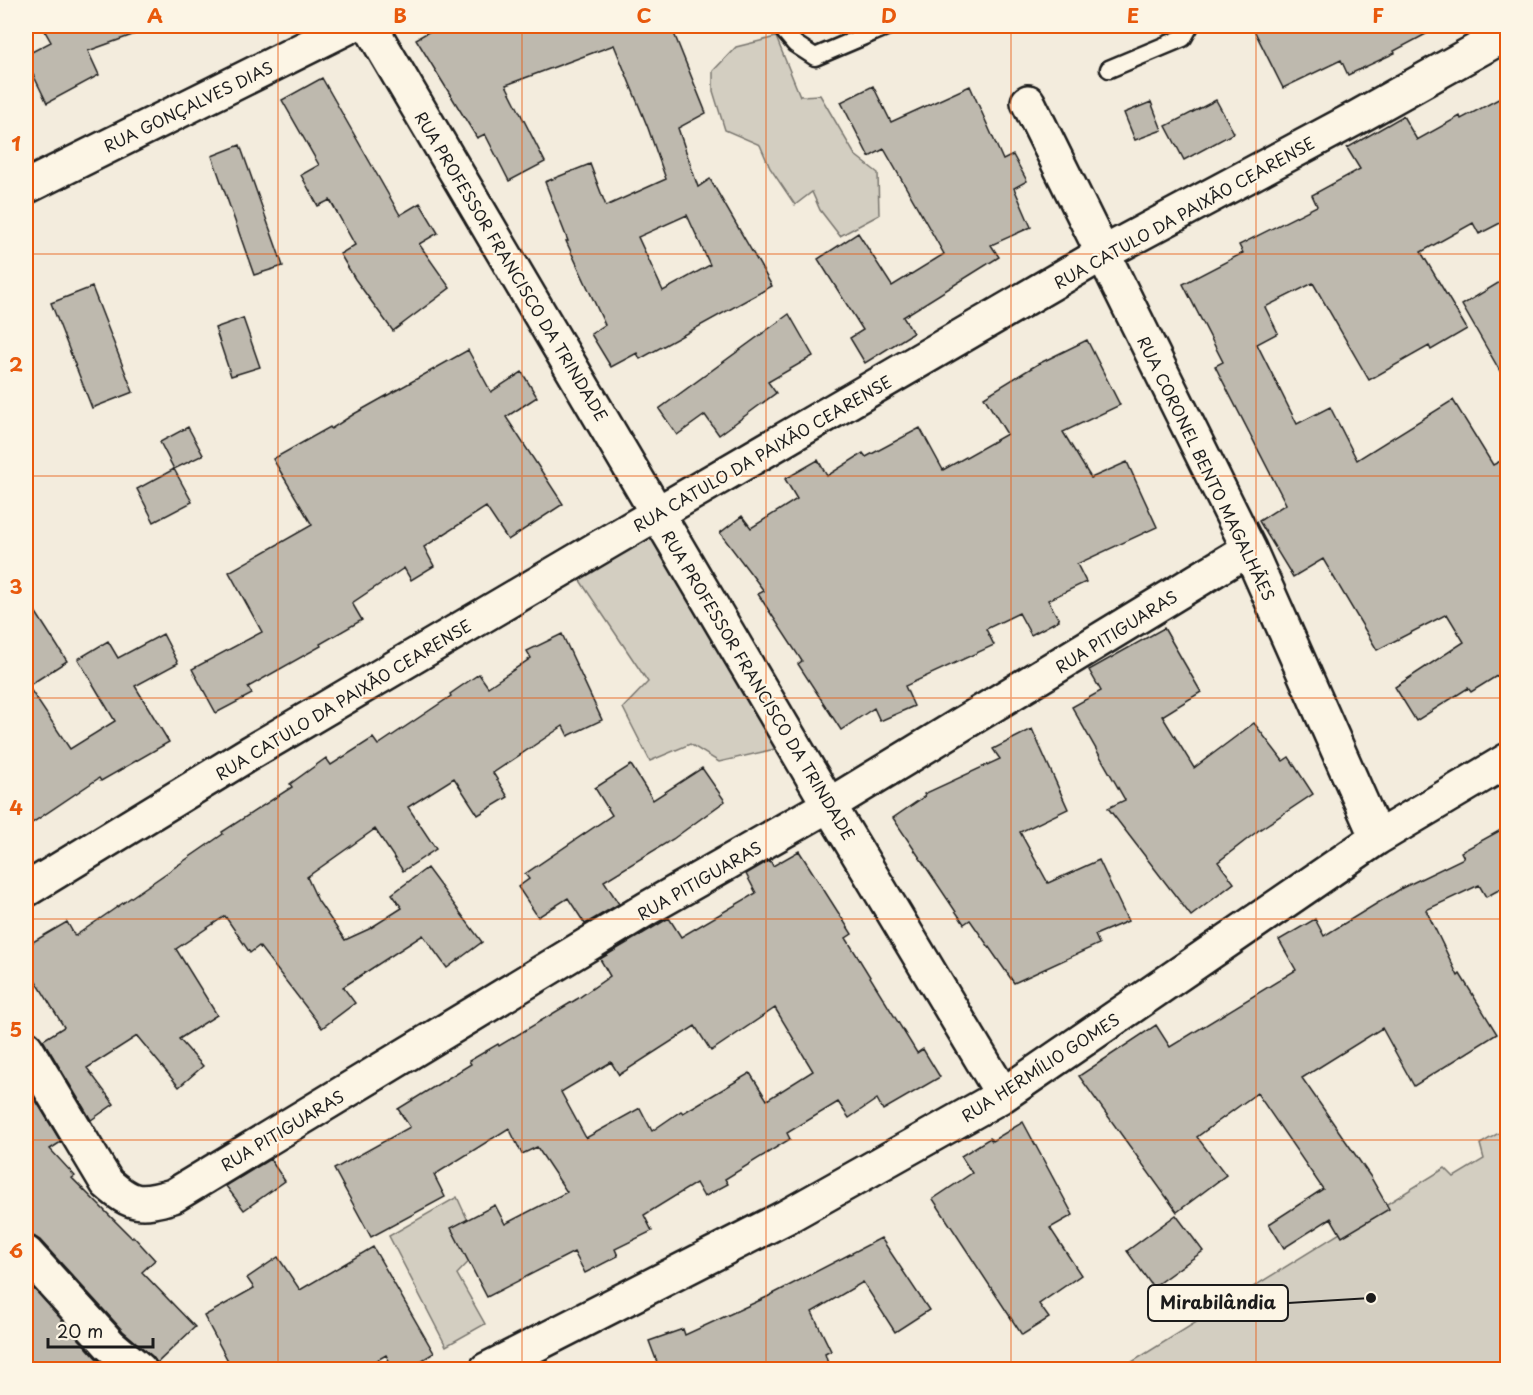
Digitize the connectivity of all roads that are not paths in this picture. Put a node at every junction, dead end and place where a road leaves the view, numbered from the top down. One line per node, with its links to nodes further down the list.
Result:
1 (350, 26): 9 (street, RUA GONÇALVES DIAS)
2 (370, 26): 11 (street, RUA PROFESSOR FRANCISCO DA TRINDADE)
3 (780, 26): 4 (lane)
4 (888, 26)
5 (1190, 26): 7 (lane)
6 (1508, 33): 10 (street, RUA CATULO DA PAIXÃO CEARENSE)
7 (1109, 69)
8 (1028, 102): 10 (street, RUA CORONEL BENTO MAGALHÃES)
9 (26, 187)
10 (1102, 254): 11 (street, RUA CATULO DA PAIXÃO CEARENSE); 12 (street, RUA CORONEL BENTO MAGALHÃES)
11 (658, 513): 14 (street, RUA PROFESSOR FRANCISCO DA TRINDADE); 16 (street, RUA CATULO DA PAIXÃO CEARENSE)
12 (1249, 549): 14 (street, RUA PITIGUARAS); 15 (street, RUA CORONEL BENTO MAGALHÃES)
13 (1508, 760): 15 (street, RUA HERMÍLIO GOMES)
14 (830, 805): 17 (street, RUA PITIGUARAS); 18 (street, RUA PROFESSOR FRANCISCO DA TRINDADE)
15 (1377, 838): 18 (street, RUA HERMÍLIO GOMES)
16 (26, 890)
17 (26, 1048)
18 (1003, 1095): 21 (street, RUA HERMÍLIO GOMES)
19 (26, 1253): 20 (street)
20 (140, 1370)
21 (486, 1370)

